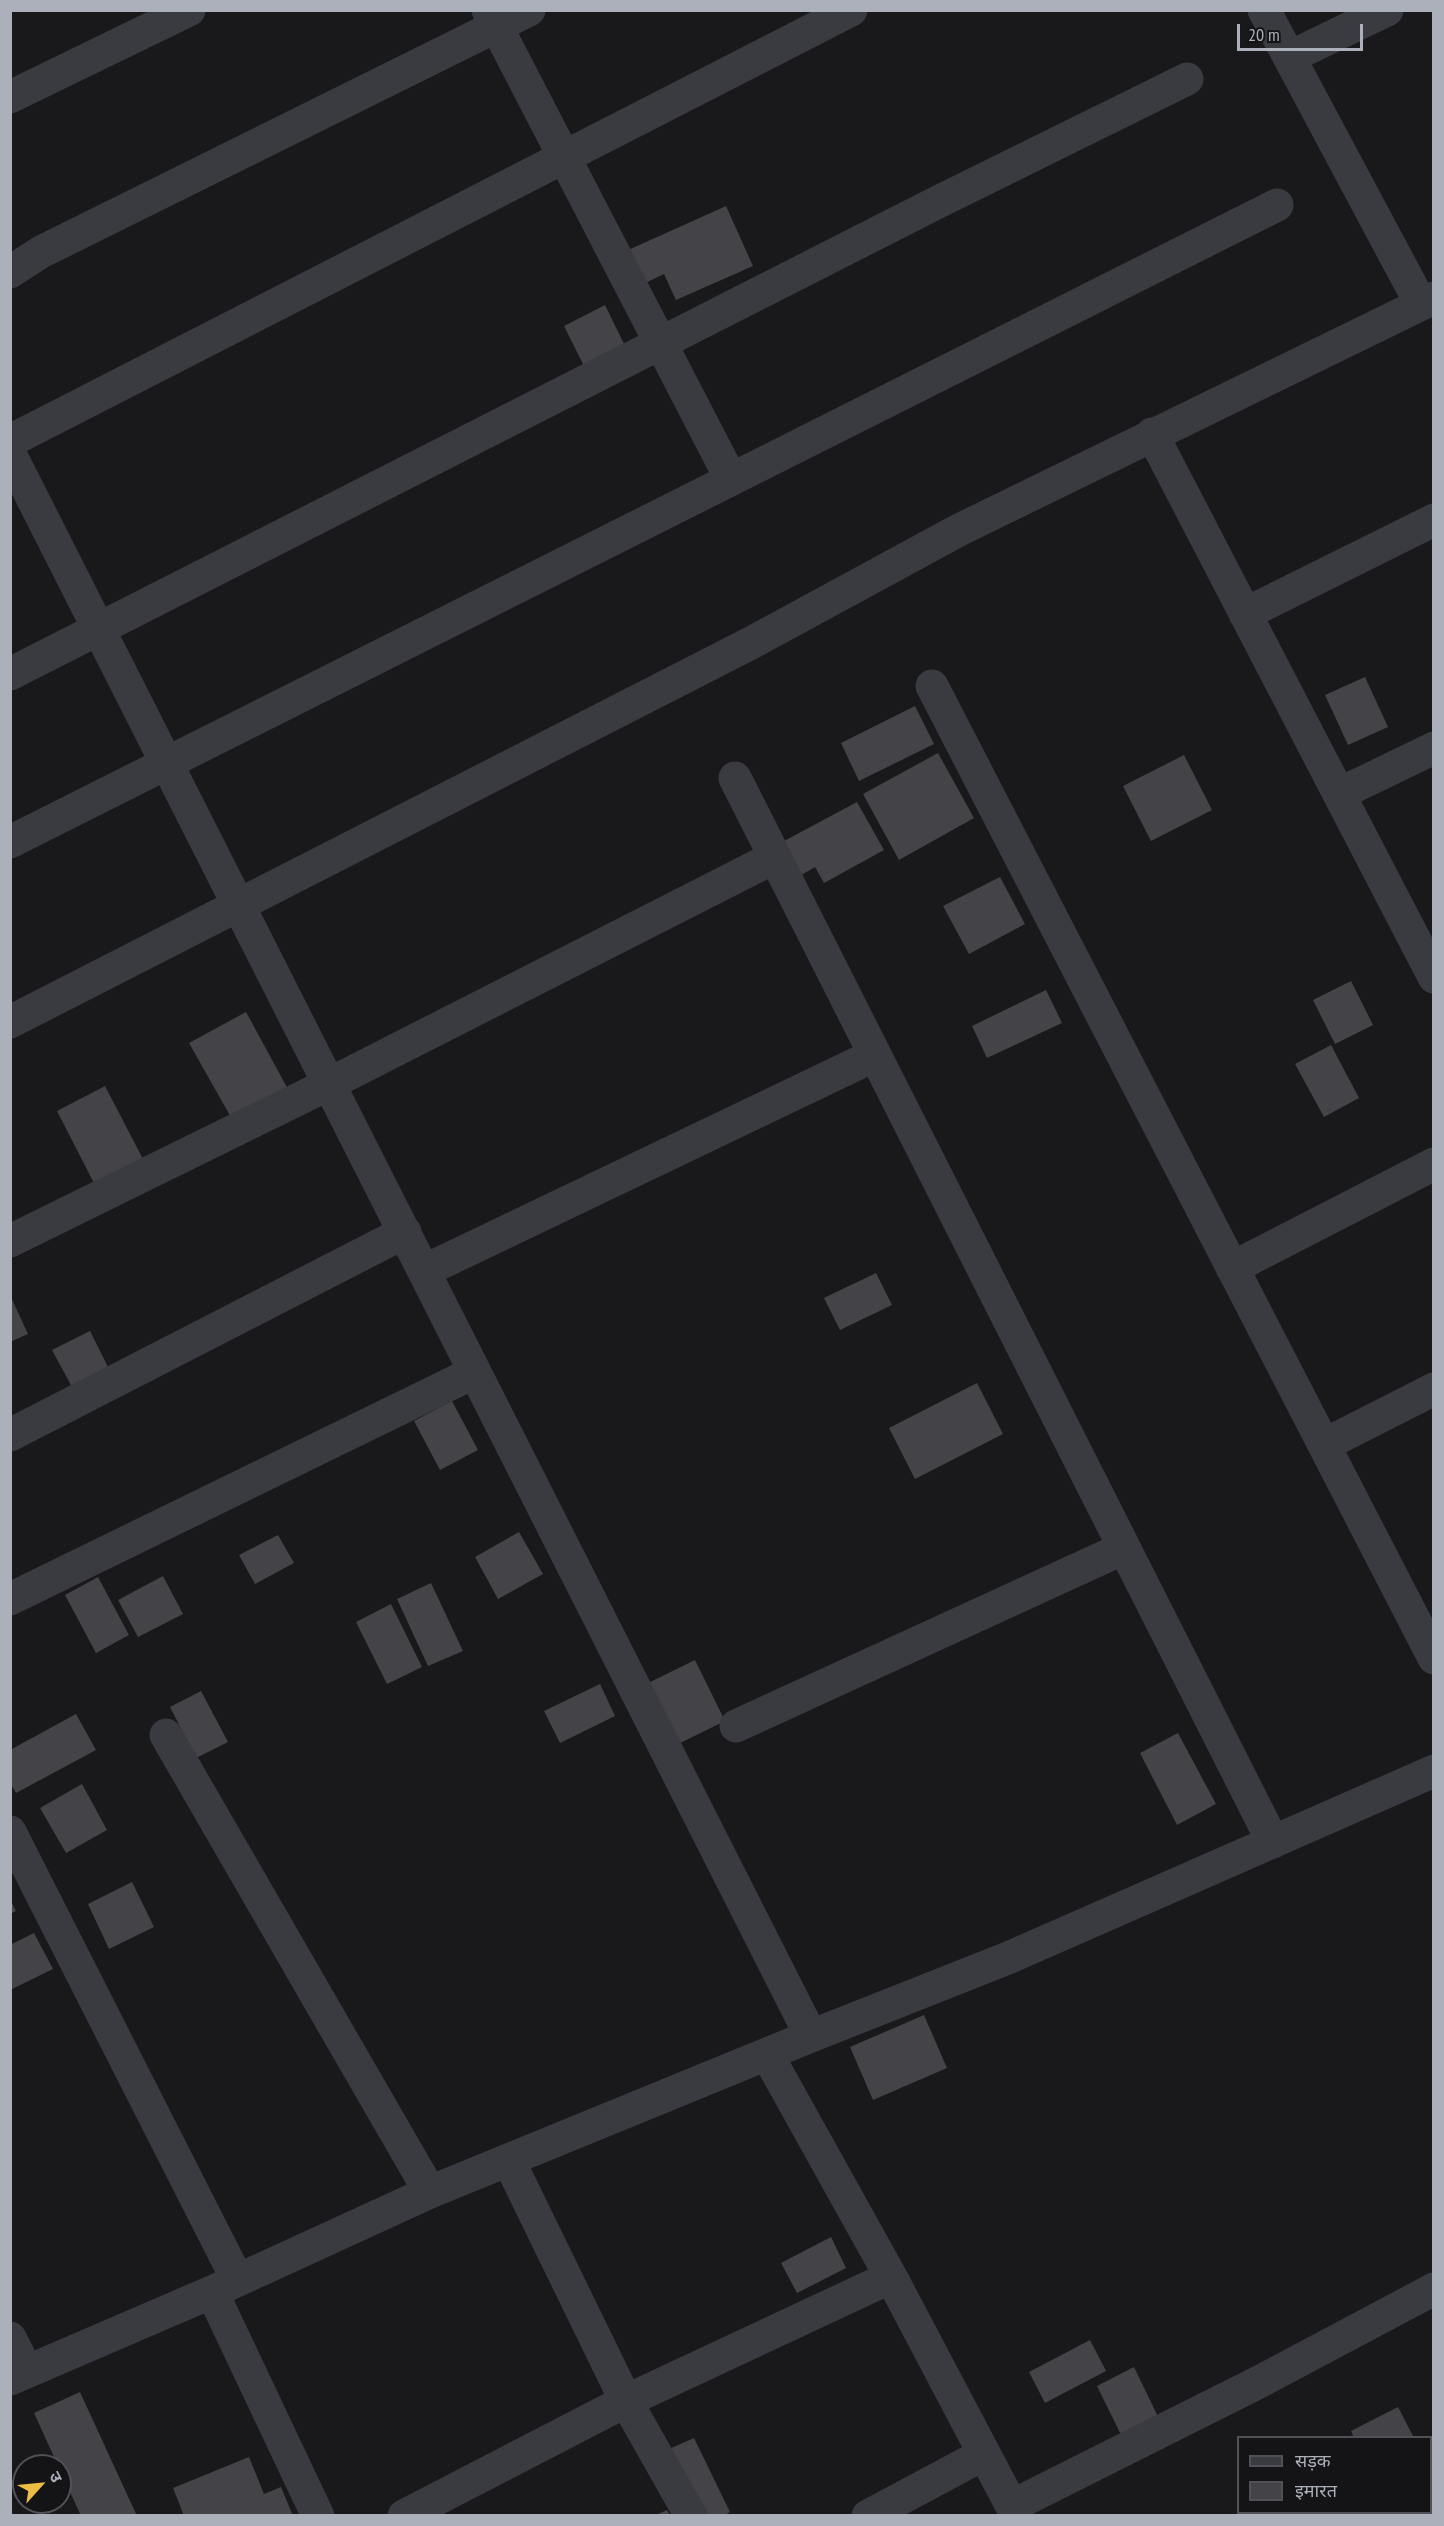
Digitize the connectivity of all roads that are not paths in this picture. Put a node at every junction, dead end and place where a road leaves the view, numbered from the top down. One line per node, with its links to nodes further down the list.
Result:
1 (189, 10): 9 (street)
2 (529, 10): 6 (street)
3 (851, 10): 10 (street)
4 (1264, 10): 7 (street)
5 (1387, 10): 7 (street)
6 (492, 19): 10 (street); 12 (street)
7 (1290, 57): 13 (street)
8 (1187, 79): 14 (street)
9 (10, 97)
10 (564, 159): 14 (street); 16 (street)
11 (1277, 205): 18 (street)
12 (10, 272)
13 (1427, 301): 15 (street)
14 (661, 345): 18 (street); 21 (street)
15 (1152, 434): 20 (street); 30 (street)
16 (10, 441)
17 (10, 454): 21 (street)
18 (730, 479): 25 (street)
19 (1434, 520): 20 (street)
20 (1245, 614): 27 (street)
21 (99, 630): 22 (street); 25 (street)
22 (10, 674)
23 (932, 686): 38 (street)
24 (1434, 748): 27 (street)
25 (166, 764): 28 (street); 30 (street)
26 (735, 778): 29 (street)
27 (1339, 794): 31 (street)
28 (10, 842)
29 (775, 857): 33 (street); 34 (street)
30 (238, 904): 32 (street); 34 (street)
31 (1433, 973)
32 (10, 1022)
33 (875, 1055): 39 (street); 44 (street)
34 (329, 1084): 36 (street); 37 (street)
35 (1434, 1164): 38 (street)
36 (405, 1233): 39 (street); 42 (street)
37 (10, 1241)
38 (1232, 1268): 43 (street)
39 (424, 1271): 40 (street)
40 (475, 1372): 45 (street); 52 (street)
41 (1434, 1389): 43 (street)
42 (10, 1435)
43 (1324, 1445): 46 (street)
44 (1124, 1548): 47 (street); 51 (street)
45 (10, 1599)
46 (1434, 1658)
47 (736, 1726)
48 (166, 1735): 55 (street)
49 (1434, 1771): 51 (street)
50 (10, 1832): 57 (street)
51 (1273, 1842): 52 (street)
52 (811, 2036): 53 (street)
53 (768, 2056): 54 (street); 56 (street)
54 (509, 2161): 55 (street); 61 (street)
55 (430, 2192): 57 (street)
56 (891, 2277): 61 (street); 62 (street)
57 (225, 2286): 60 (street); 64 (street)
58 (1434, 2289): 63 (street)
59 (10, 2338): 60 (street)
60 (19, 2375)
61 (626, 2401): 65 (street); 66 (street)
62 (984, 2454): 63 (street); 67 (street)
63 (1014, 2511)
64 (318, 2516)
65 (404, 2516)
66 (691, 2516)
67 (868, 2516)

